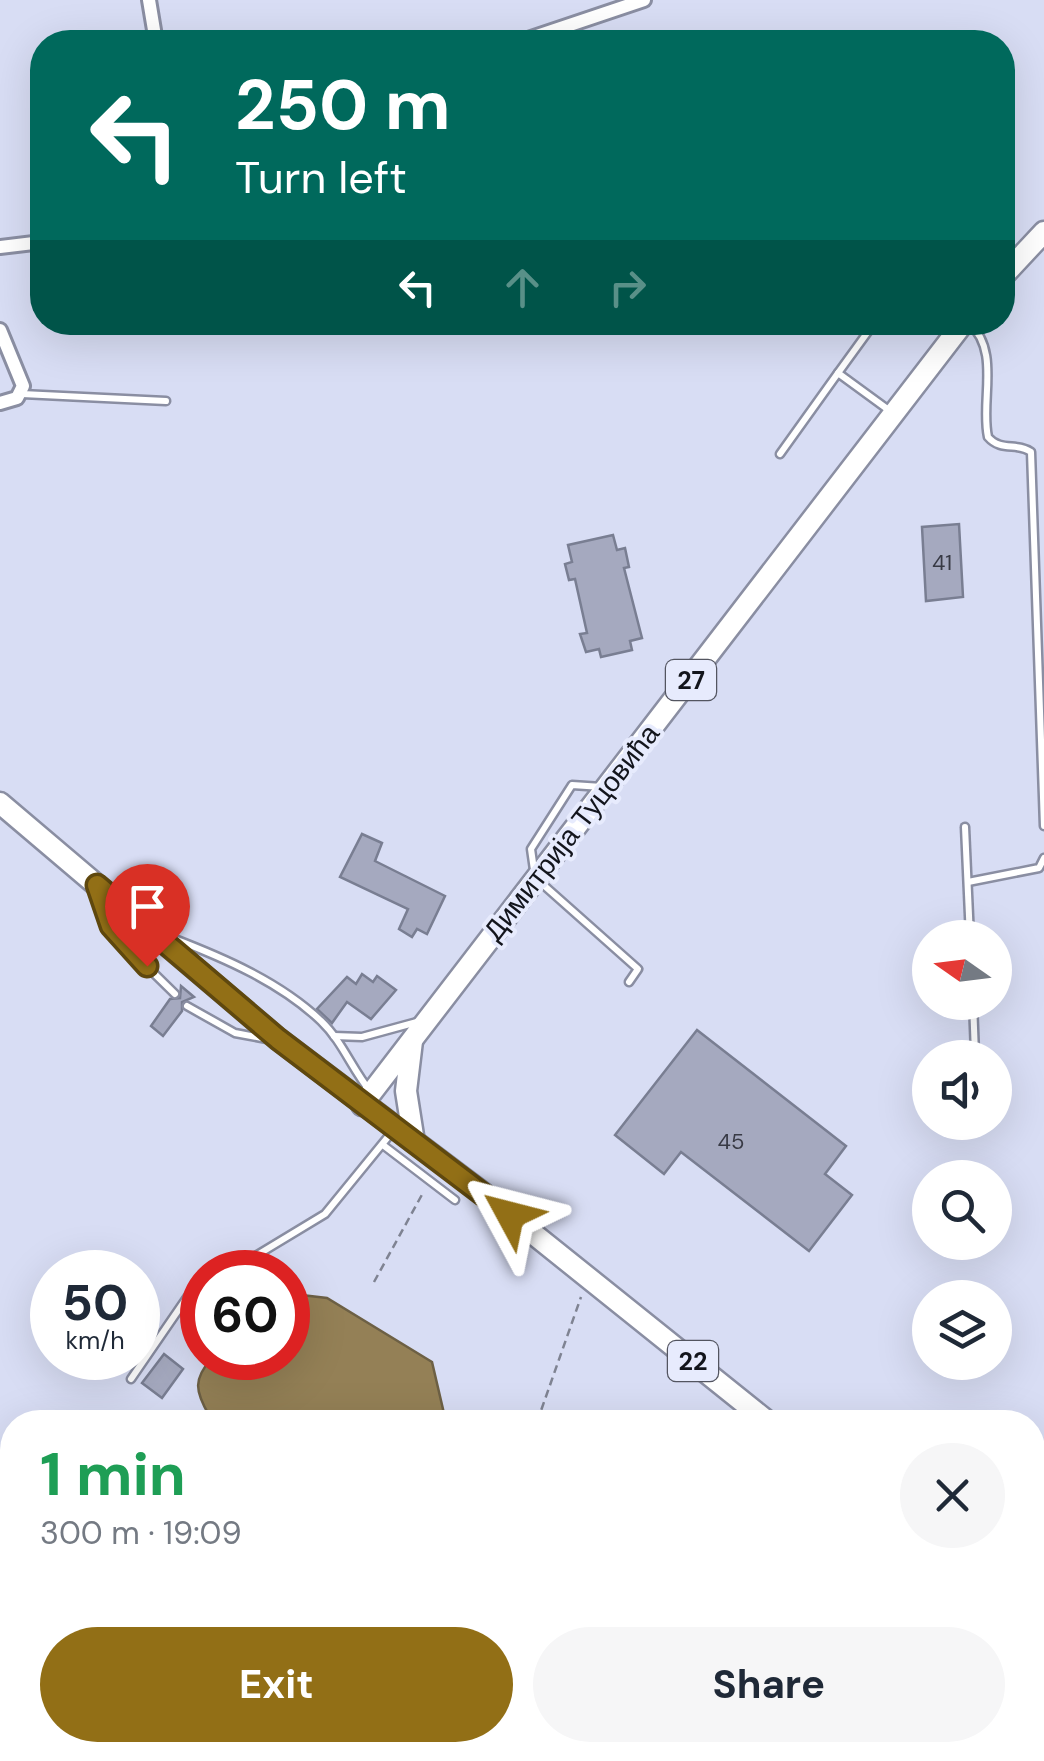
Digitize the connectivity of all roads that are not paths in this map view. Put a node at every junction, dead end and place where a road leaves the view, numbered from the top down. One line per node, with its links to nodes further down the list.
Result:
1 (150, 0): 3 (street)
2 (644, 0): 4 (street)
3 (154, 30)
4 (554, 30)
5 (1044, 232): 8 (main road)
6 (30, 243): 7 (street)
7 (0, 247)
8 (1015, 264)
9 (0, 330): 14 (street)
10 (865, 335): 13 (lane)
11 (956, 335): 17 (main road, Димитрија Туцовића / 27)
12 (979, 335): 20 (lane)
13 (838, 373): 17 (lane); 18 (lane)
14 (21, 394): 15 (lane); 16 (street)
15 (166, 401)
16 (0, 404)
17 (894, 414): 23 (main road, Димитрија Туцовића / 27)
18 (780, 454)
19 (0, 803): 25 (main road, 22)
20 (1044, 826)
21 (965, 827): 24 (lane)
22 (1044, 858): 24 (lane)
23 (536, 878): 28 (lane); 31 (main road, Димитрија Туцовића / 27)
24 (968, 882): 26 (lane)
25 (97, 885): 27 (main road, 22); 29 (lane)
26 (969, 920)
27 (150, 930): 32 (lane); 33 (main road, 22)
28 (629, 982)
29 (174, 994)
30 (186, 1006): 33 (lane)
31 (418, 1027): 32 (lane); 34 (main road, Димитрија Туцовића / 27); 36 (main road)
32 (334, 1036): 34 (lane)
33 (278, 1039): 34 (main road, 22)
34 (367, 1098): 35 (main road, 22)
35 (389, 1137): 36 (main road, 22); 37 (lane); 38 (lane)
36 (414, 1142): 41 (main road, 22)
37 (454, 1200)
38 (266, 1250)
39 (180, 1308): 40 (lane)
40 (160, 1336)
41 (753, 1410)

